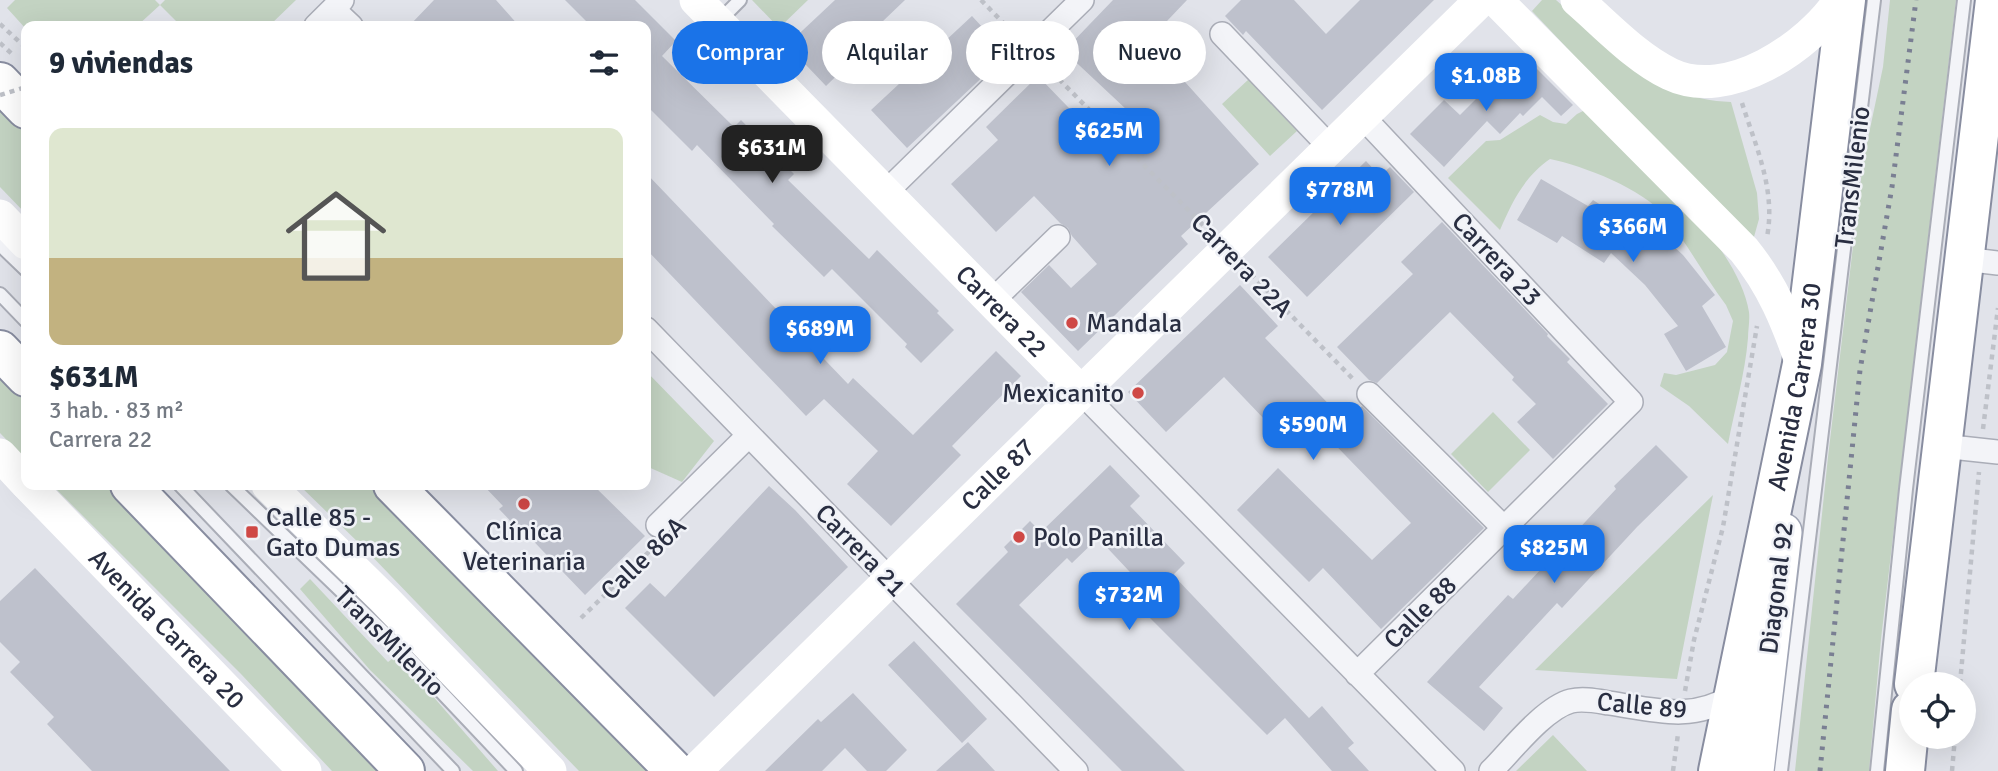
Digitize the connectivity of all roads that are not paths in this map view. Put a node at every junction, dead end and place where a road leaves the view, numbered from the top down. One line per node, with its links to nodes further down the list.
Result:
1 (1082, 0): 20 (street)
2 (1480, 0): 18 (main road, Calle 87)
3 (1496, 0): 32 (main road)
4 (1577, 0): 5 (main road)
5 (1840, 0)
6 (1846, 0): 32 (highway, Avenida Carrera 30)
7 (1874, 0): 67 (lane, TransMilenio)
8 (1964, 0): 68 (lane)
9 (1995, 0): 15 (highway)
10 (338, 4): 12 (street); 13 (street)
11 (718, 7): 20 (main road, Carrera 22)
12 (321, 21)
13 (348, 21)
14 (1222, 34): 19 (street)
15 (1992, 78): 25 (highway)
16 (0, 82): 17 (highway)
17 (21, 104)
18 (1362, 116): 19 (main road, Calle 87); 36 (street, Carrera 23)
19 (1330, 147): 34 (main road, Calle 87)
20 (886, 193): 28 (main road, Carrera 22)
21 (0, 216): 23 (main road)
22 (1058, 237): 28 (street)
23 (21, 238)
24 (0, 244): 26 (lane)
25 (1981, 261): 38 (highway)
26 (21, 266)
27 (0, 294): 29 (lane)
28 (992, 301): 34 (main road, Carrera 22)
29 (21, 316)
30 (651, 334): 37 (street, Carrera 21)
31 (0, 350): 33 (highway)
32 (1802, 364): 53 (highway, Avenida Carrera 30); 66 (main road, Diagonal 92)
33 (21, 372)
34 (1081, 392): 50 (main road, Calle 87); 52 (street, Carrera 22)
35 (1368, 394): 48 (street)
36 (1631, 402): 48 (street, Calle 88)
37 (749, 435): 49 (street, Calle 86A); 50 (street, Carrera 21)
38 (1942, 446): 39 (street); 51 (highway)
39 (1989, 451)
40 (0, 455): 41 (main road, Avenida Carrera 20)
41 (21, 478)
42 (33, 490): 55 (main road, Avenida Carrera 20)
43 (135, 490): 56 (highway)
44 (185, 490): 57 (lane, TransMilenio)
45 (236, 490): 58 (lane, TransMilenio)
46 (273, 490): 59 (main road)
47 (398, 490): 60 (highway)
48 (1504, 528): 52 (street, Calle 88)
49 (657, 535)
50 (889, 580): 61 (main road, Calle 87); 62 (street, Carrera 21)
51 (1915, 672)
52 (1357, 674): 63 (street, Carrera 22)
53 (1733, 695): 64 (street, Calle 89); 65 (highway, Avenida Carrera 30)
54 (1907, 749): 69 (highway)
55 (305, 771)
56 (405, 771)
57 (453, 771)
58 (516, 771)
59 (550, 771)
60 (675, 771)
61 (695, 771)
62 (1076, 771)
63 (1453, 771)
64 (1491, 771)
65 (1718, 771)
66 (1755, 771)
67 (1781, 771)
68 (1877, 771)
69 (1905, 771)

